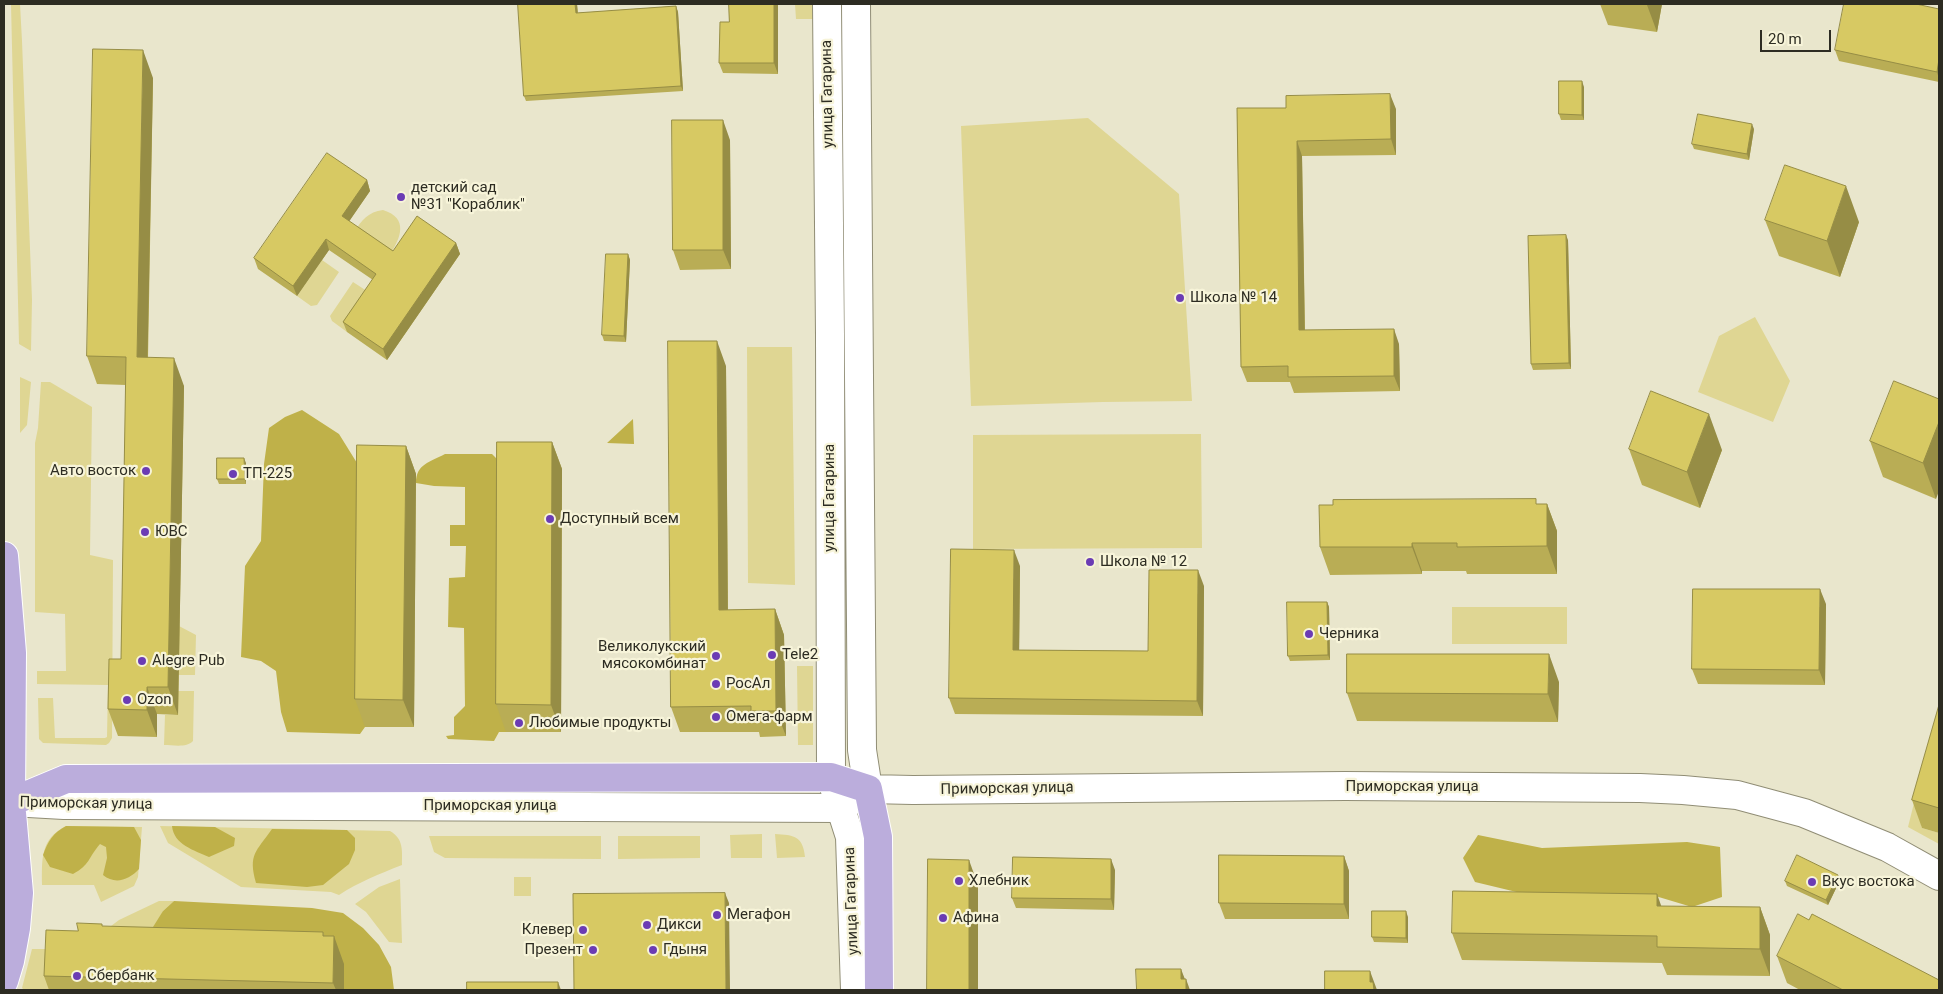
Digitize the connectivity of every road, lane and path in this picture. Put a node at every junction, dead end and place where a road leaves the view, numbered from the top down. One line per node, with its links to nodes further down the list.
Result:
1 (827, 4): 5 (main road, улица Гагарина)
2 (856, 4): 6 (main road, улица Гагарина)
3 (4, 556): 4 (main road)
4 (8, 651): 7 (main road)
5 (831, 778): 6 (main road, Приморская улица); 7 (main road, Приморская улица); 8 (main road, улица Гагарина)
6 (868, 789): 8 (main road); 9 (main road, Приморская улица); 12 (main road, улица Гагарина)
7 (7, 805): 8 (main road, Приморская улица); 10 (main road)
8 (840, 808): 11 (main road, улица Гагарина)
9 (1939, 876)
10 (4, 982)
11 (855, 990)
12 (878, 990)

